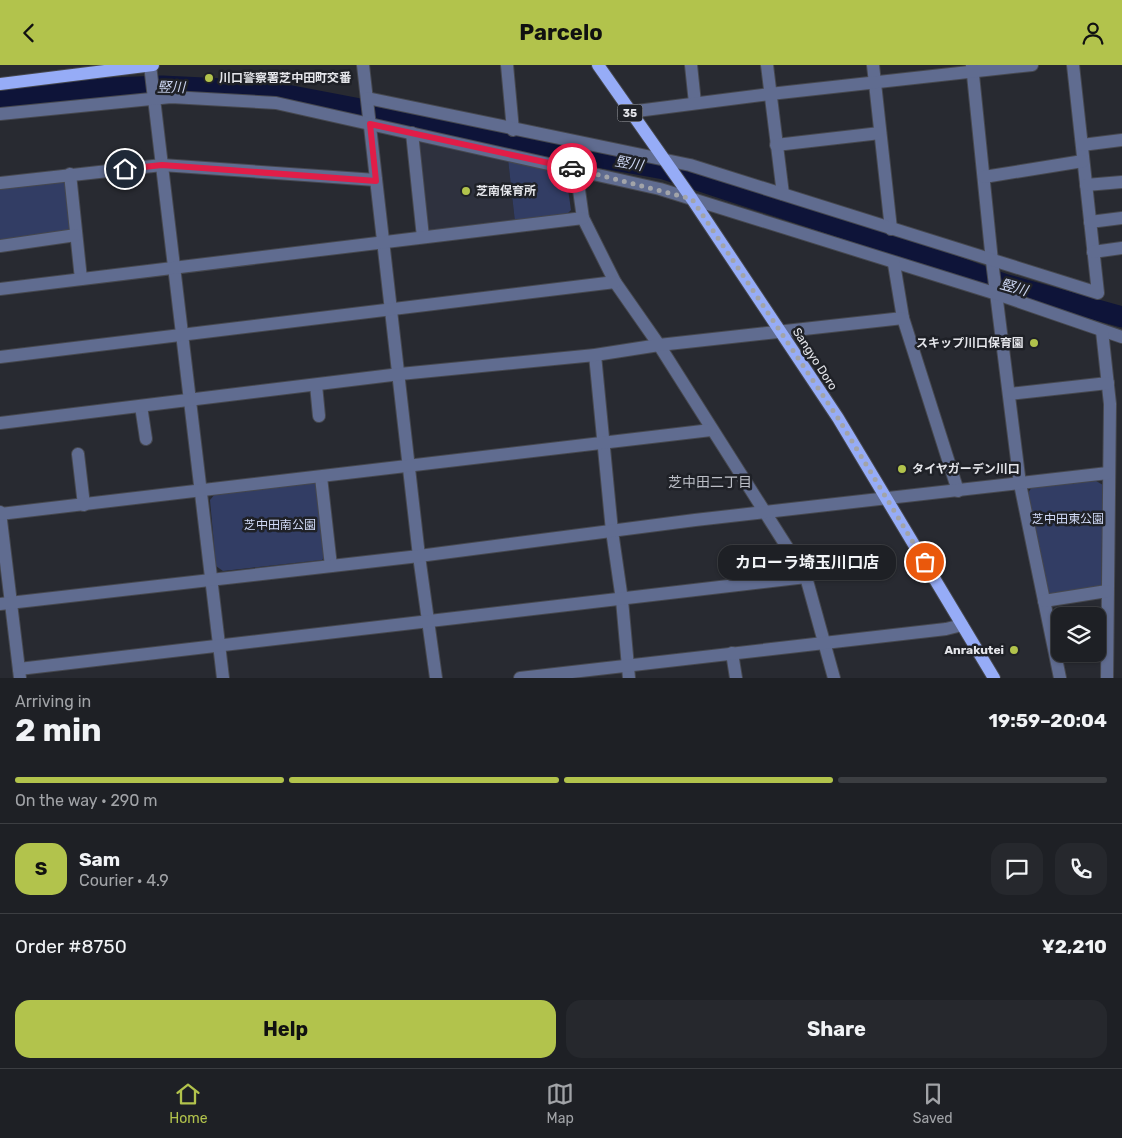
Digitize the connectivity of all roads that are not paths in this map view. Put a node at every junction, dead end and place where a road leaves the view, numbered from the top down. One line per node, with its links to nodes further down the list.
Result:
1 (363, 65): 15 (street)
2 (507, 65): 20 (street)
3 (598, 65): 17 (main road, Sangyo Doro / 35)
4 (691, 65): 16 (street)
5 (767, 65): 13 (street)
6 (873, 65): 11 (street)
7 (1032, 65): 10 (street)
8 (1073, 65): 25 (street)
9 (151, 67): 12 (main road); 14 (street)
10 (972, 68): 11 (street); 31 (street)
11 (874, 82): 13 (street); 22 (street)
12 (0, 84)
13 (770, 94): 16 (street); 24 (street)
14 (154, 96): 18 (street); 19 (street); 28 (street)
15 (368, 100): 19 (street); 20 (street)
16 (695, 103): 17 (street)
17 (629, 112): 26 (main road, Sangyo Doro / 35)
18 (0, 115)
19 (370, 121): 21 (street); 32 (street)
20 (513, 130): 26 (street)
21 (412, 133): 29 (street); 43 (street)
22 (880, 133): 24 (street); 41 (street)
23 (1122, 140): 25 (street)
24 (776, 145): 36 (street)
25 (1082, 145): 27 (street)
26 (664, 160): 36 (street); 37 (main road, Sangyo Doro / 35)
27 (1083, 161): 31 (street); 35 (street)
28 (162, 165): 30 (street); 32 (street); 50 (street)
29 (576, 169): 37 (street); 38 (street)
30 (70, 174): 34 (street); 42 (street)
31 (984, 177): 48 (street)
32 (376, 181): 44 (street)
33 (1122, 182): 35 (street)
34 (0, 183)
35 (1086, 185): 40 (street)
36 (783, 194): 41 (street)
37 (692, 199): 49 (street); 58 (main road, Sangyo Doro / 35)
38 (583, 218): 43 (street); 52 (street)
39 (1122, 218): 40 (street)
40 (1090, 221): 47 (street)
41 (891, 229): 48 (street)
42 (76, 235): 45 (street); 51 (street)
43 (423, 237): 44 (street)
44 (384, 242): 50 (street); 55 (street)
45 (0, 245)
46 (1122, 248): 47 (street)
47 (1093, 252): 48 (street)
48 (992, 261): 54 (street)
49 (894, 264): 54 (street); 56 (street)
50 (175, 269): 51 (street); 59 (street)
51 (81, 279): 53 (street)
52 (615, 282): 55 (street); 61 (street)
53 (0, 289)
54 (997, 294): 57 (street); 67 (street)
55 (392, 308): 59 (street); 64 (street)
56 (903, 318): 58 (street); 82 (street)
57 (1102, 331): 60 (street); 65 (street)
58 (781, 333): 61 (street); 83 (main road, Sangyo Doro / 35)
59 (183, 335): 63 (street); 68 (street)
60 (1122, 337)
61 (660, 345): 62 (street); 73 (street)
62 (595, 355): 64 (street); 75 (street)
63 (0, 357)
64 (400, 374): 66 (street); 77 (street)
65 (1108, 383): 67 (street); 69 (street)
66 (316, 385): 68 (street); 71 (street)
67 (1009, 394): 80 (street)
68 (190, 400): 70 (street); 81 (street)
69 (1116, 404): 78 (street)
70 (141, 406): 72 (street); 74 (street)
71 (319, 416)
72 (0, 423)
73 (711, 430): 75 (street); 85 (street)
74 (146, 439)
75 (603, 441): 77 (street); 87 (street)
76 (78, 454): 84 (street)
77 (410, 466): 79 (street); 88 (street)
78 (1108, 473): 80 (street); 93 (street)
79 (320, 477): 81 (street); 90 (street)
80 (1020, 484): 82 (street); 95 (street)
81 (200, 491): 84 (street); 92 (street)
82 (958, 491): 83 (street)
83 (888, 499): 85 (street); 98 (main road, Sangyo Doro / 35)
84 (84, 505): 86 (street)
85 (764, 512): 87 (street); 91 (street)
86 (0, 514): 89 (street)
87 (612, 531): 88 (street); 94 (street)
88 (419, 556): 90 (street); 97 (street)
89 (3, 561): 96 (street)
90 (331, 566): 92 (street)
91 (806, 577): 94 (street); 99 (street)
92 (210, 580): 96 (street); 100 (street)
93 (1107, 591): 95 (street); 111 (street)
94 (622, 600): 97 (street); 102 (street)
95 (1044, 601): 110 (street)
96 (6, 603): 103 (street)
97 (428, 622): 100 (street); 105 (street)
98 (962, 625): 99 (street); 109 (main road, Sangyo Doro / 35)
99 (825, 643): 101 (street); 108 (street)
100 (219, 647): 103 (street); 104 (street)
101 (732, 653): 102 (street); 107 (street)
102 (628, 672): 106 (street)
103 (20, 674)
104 (223, 678)
105 (436, 678)
106 (520, 678)
107 (736, 678)
108 (834, 678)
109 (994, 678)
110 (1060, 678)
111 (1107, 678)

